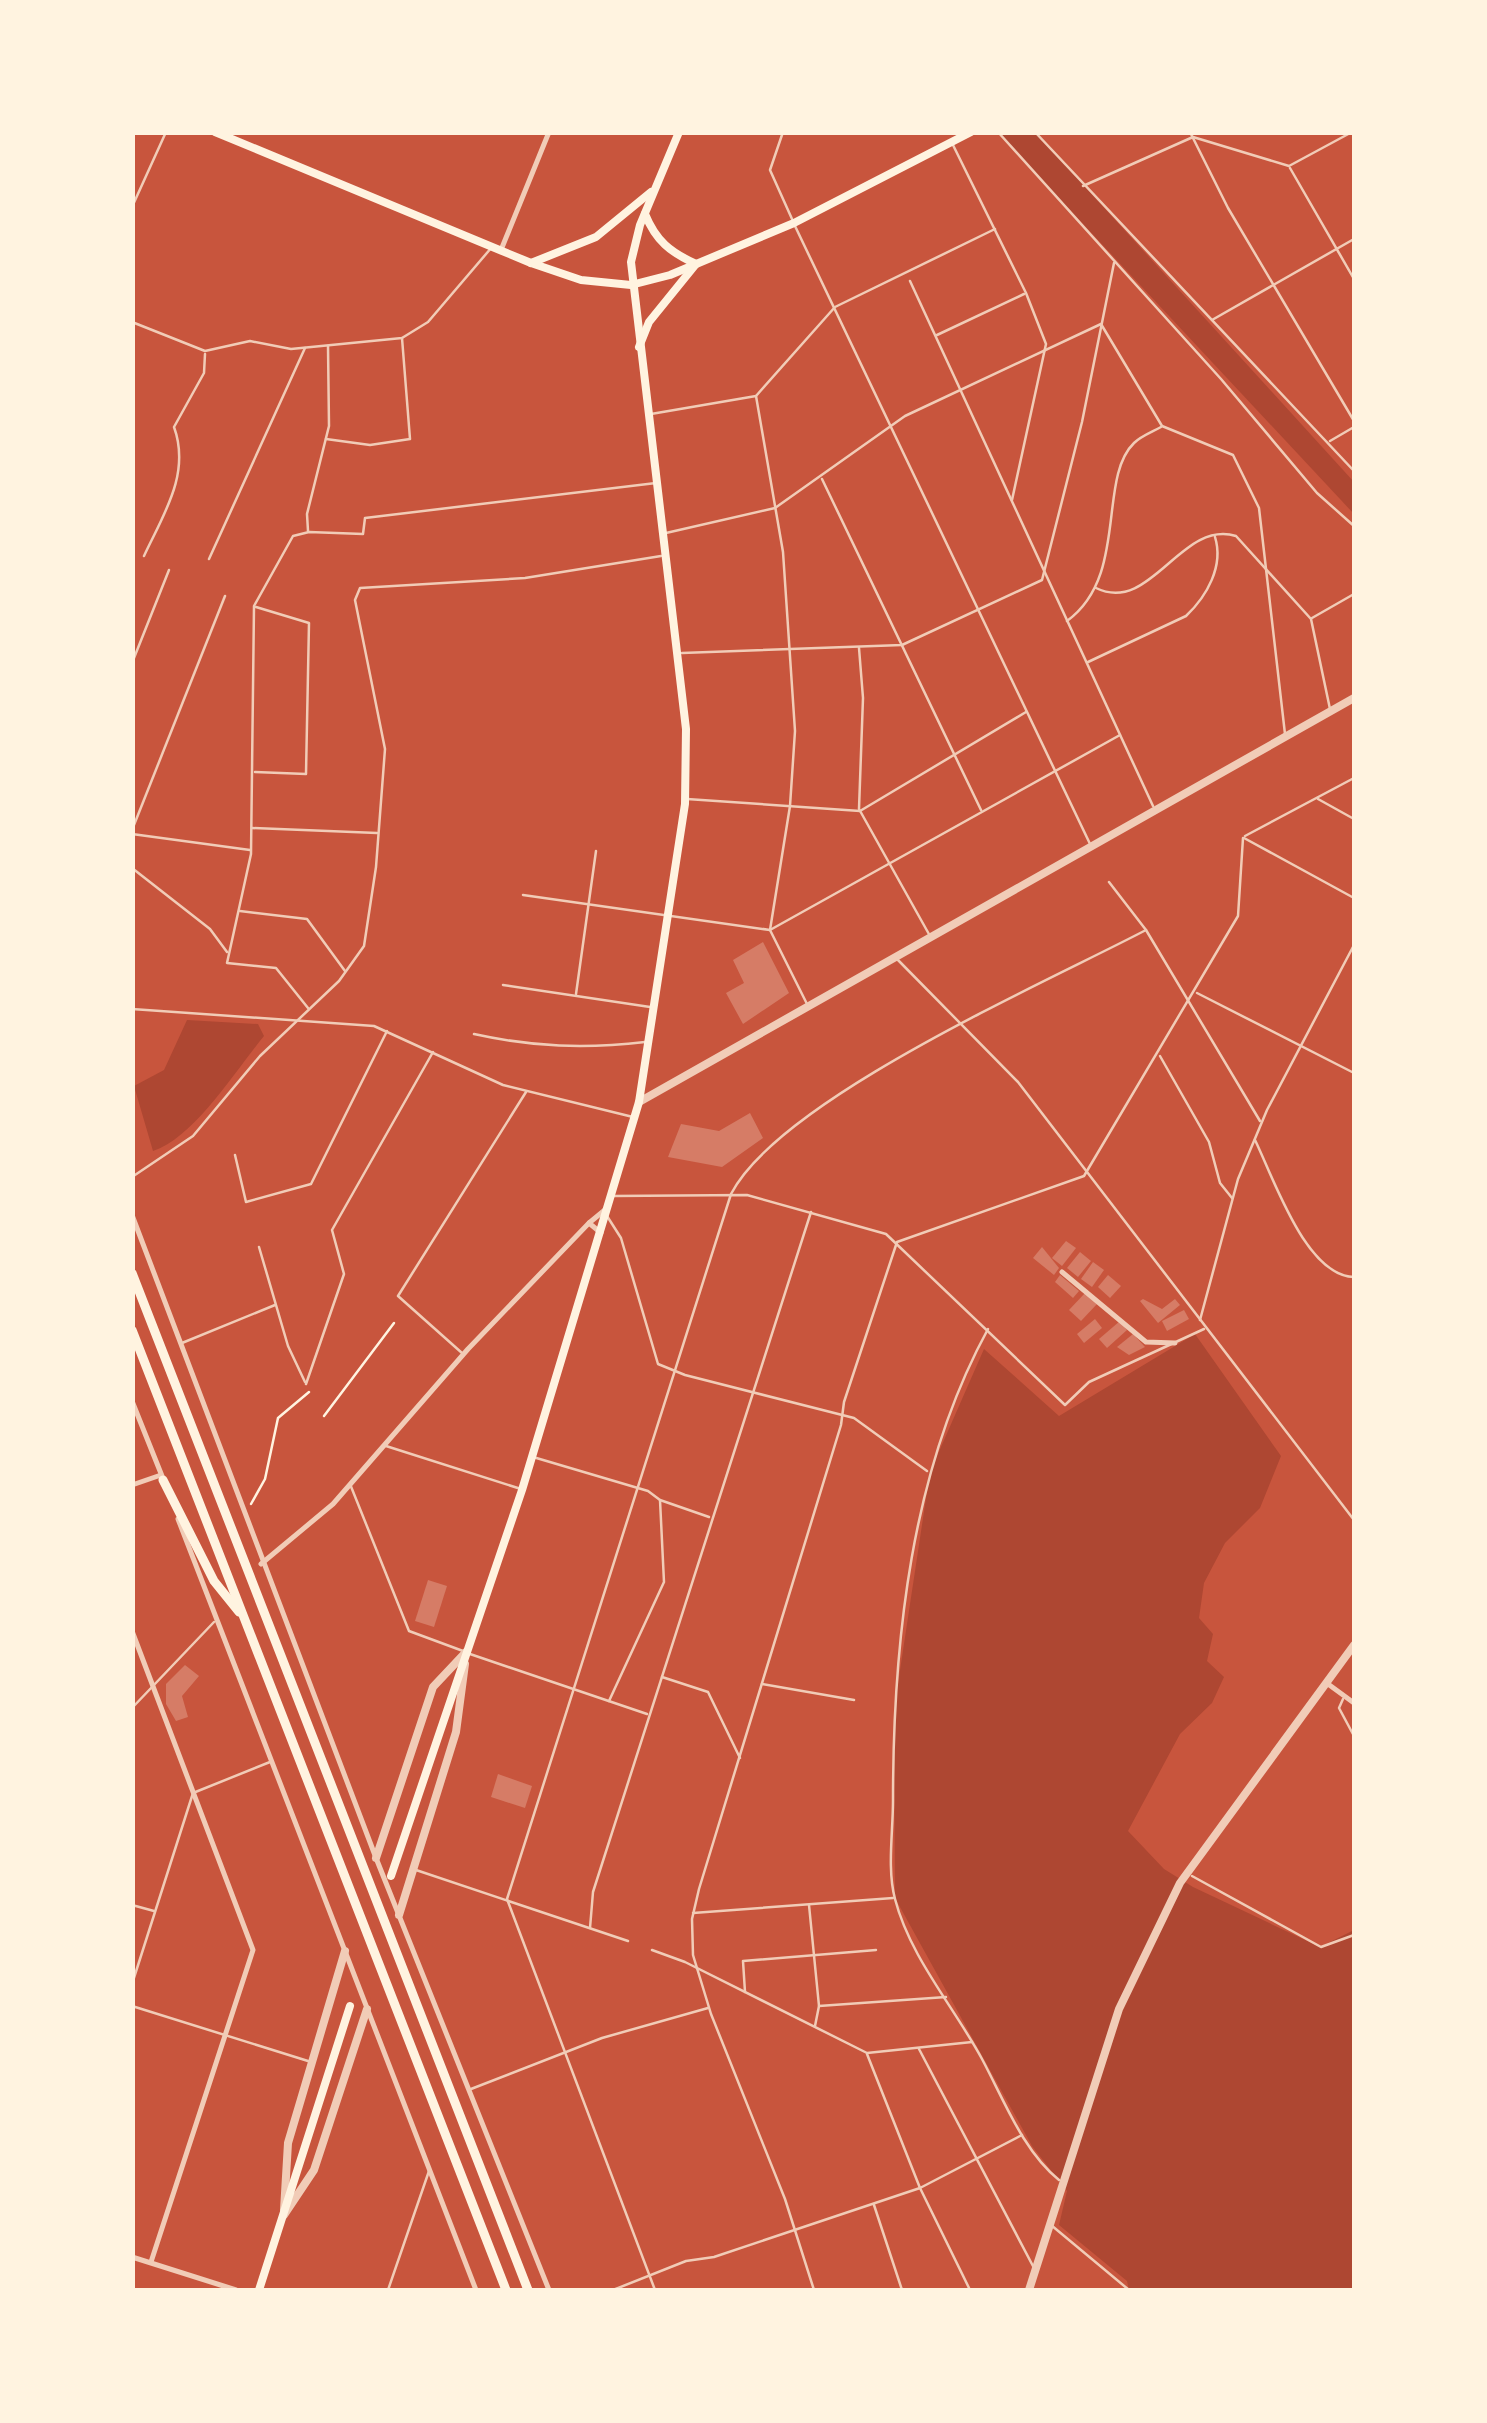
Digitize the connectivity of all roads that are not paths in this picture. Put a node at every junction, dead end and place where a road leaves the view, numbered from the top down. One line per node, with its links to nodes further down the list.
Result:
1 (166, 132): 15 (lane)
2 (216, 132): 20 (main road)
3 (549, 132): 20 (street)
4 (678, 132): 14 (main road)
5 (784, 132): 17 (lane)
6 (971, 132): 11 (main road)
7 (998, 132): 23 (lane)
8 (1036, 132): 13 (lane)
9 (1352, 132): 12 (lane)
10 (1192, 135): 12 (lane); 13 (lane); 27 (lane)
11 (951, 142): 17 (main road); 18 (lane)
12 (1289, 166): 21 (lane)
13 (1083, 186): 31 (lane)
14 (655, 189): 16 (main road); 22 (main road)
15 (132, 207)
16 (645, 214): 24 (main road); 28 (main road)
17 (794, 223): 24 (main road); 30 (lane)
18 (995, 230): 29 (lane); 30 (lane)
19 (1354, 239): 21 (lane)
20 (496, 248): 22 (main road); 35 (lane)
21 (1337, 249): 25 (lane); 27 (lane)
22 (531, 263): 28 (main road)
23 (1114, 263): 33 (lane); 54 (lane)
24 (696, 264): 28 (main road); 38 (main road)
25 (1354, 279)
26 (910, 280): 34 (lane)
27 (1275, 284): 31 (lane); 44 (lane)
28 (631, 285): 38 (main road)
29 (1026, 293): 34 (lane); 39 (lane)
30 (835, 307): 42 (lane); 45 (lane)
31 (1212, 320): 48 (lane)
32 (132, 322): 40 (lane)
33 (1102, 324): 39 (lane); 46 (lane); 63 (lane)
34 (936, 336): 41 (lane)
35 (402, 338): 36 (lane); 47 (lane)
36 (328, 344): 37 (lane); 47 (lane)
37 (305, 346): 40 (lane); 60 (lane)
38 (638, 348): 43 (main road)
39 (1046, 350): 41 (lane); 52 (lane)
40 (205, 351): 59 (lane)
41 (961, 390): 45 (lane); 52 (lane)
42 (756, 396): 43 (lane); 53 (lane)
43 (648, 414): 51 (main road)
44 (1354, 424): 48 (lane)
45 (891, 426): 50 (lane); 68 (lane)
46 (1162, 426): 61 (lane); 64 (lane)
47 (324, 439): 55 (lane)
48 (1328, 442): 49 (lane)
49 (1354, 470)
50 (822, 479): 53 (lane); 71 (lane)
51 (658, 482): 55 (lane); 56 (main road)
52 (1012, 501): 63 (lane)
53 (775, 508): 56 (lane); 73 (lane)
54 (1354, 526)
55 (308, 532): 67 (lane)
56 (664, 534): 58 (main road)
57 (1215, 536): 61 (lane); 64 (lane); 76 (lane)
58 (668, 554): 74 (main road); 95 (lane)
59 (144, 556)
60 (209, 559)
61 (1266, 568): 69 (lane); 81 (lane)
62 (169, 570): 75 (lane)
63 (1046, 575): 68 (lane); 70 (lane)
64 (1096, 588): 70 (lane)
65 (1354, 594): 69 (lane)
66 (224, 596): 94 (lane)
67 (254, 606): 83 (lane); 83 (lane)
68 (979, 610): 71 (lane); 78 (lane)
69 (1311, 619): 79 (lane)
70 (1067, 620): 76 (lane)
71 (902, 645): 72 (lane); 82 (lane)
72 (858, 646): 73 (lane); 90 (lane)
73 (792, 649): 74 (lane); 88 (lane)
74 (680, 654): 86 (main road)
75 (132, 663)
76 (1087, 663): 80 (lane)
77 (1354, 698): 79 (street)
78 (1028, 712): 82 (lane); 84 (lane)
79 (1330, 712): 81 (street)
80 (1120, 735): 84 (lane); 89 (lane)
81 (1286, 737): 89 (street)
82 (954, 754): 90 (lane); 91 (lane)
83 (254, 772): 93 (lane)
84 (1056, 772): 91 (lane); 97 (lane)
85 (1354, 778): 87 (lane)
86 (685, 798): 88 (lane); 107 (main road)
87 (1316, 798): 92 (lane); 96 (lane)
88 (790, 806): 90 (lane); 108 (lane)
89 (1156, 810): 97 (street)
90 (860, 811): 100 (lane)
91 (981, 812): 100 (lane)
92 (1354, 819)
93 (252, 828): 95 (lane); 98 (lane)
94 (132, 832): 98 (lane)
95 (379, 833): 114 (lane)
96 (1243, 838): 104 (lane); 116 (lane)
97 (1092, 846): 110 (street)
98 (251, 851): 106 (lane)
99 (596, 851): 105 (lane)
100 (890, 864): 108 (lane); 110 (lane)
101 (132, 868): 112 (lane)
102 (1109, 882): 109 (lane)
103 (523, 895): 105 (lane)
104 (1354, 898)
105 (588, 906): 107 (lane); 117 (lane)
106 (238, 910): 112 (lane); 114 (lane)
107 (669, 917): 108 (lane); 121 (main road)
108 (770, 930): 119 (lane)
109 (1146, 930): 118 (lane); 124 (lane)
110 (930, 937): 113 (street)
111 (1354, 945): 128 (lane)
112 (228, 953): 120 (lane)
113 (894, 957): 119 (street); 124 (lane)
114 (346, 972): 120 (lane)
115 (503, 984): 117 (lane)
116 (1196, 992): 118 (lane); 128 (lane)
117 (576, 996): 121 (lane)
118 (1190, 1002): 130 (lane); 135 (lane)
119 (808, 1006): 133 (street)
120 (308, 1008): 123 (lane)
121 (656, 1008): 127 (main road)
122 (132, 1009): 123 (lane)
123 (296, 1019): 125 (lane); 139 (lane)
124 (964, 1025): 138 (lane); 140 (lane)
125 (388, 1030): 129 (lane); 137 (lane)
126 (474, 1034): 127 (lane)
127 (652, 1041): 133 (main road)
128 (1302, 1045): 131 (lane); 135 (lane)
129 (434, 1050): 132 (lane); 153 (lane)
130 (1158, 1054): 138 (lane); 142 (lane)
131 (1354, 1073)
132 (526, 1092): 134 (lane); 160 (lane)
133 (639, 1102): 134 (main road)
134 (634, 1117): 141 (main road)
135 (1262, 1124): 136 (lane)
136 (1255, 1139): 142 (lane); 152 (lane)
137 (234, 1155)
138 (1088, 1170): 148 (lane); 154 (lane)
139 (132, 1176)
140 (731, 1194): 141 (lane); 144 (lane); 161 (lane)
141 (612, 1195): 143 (main road)
142 (1233, 1199): 154 (lane)
143 (608, 1211): 146 (street); 147 (main road); 161 (lane)
144 (811, 1212): 148 (lane); 162 (lane)
145 (132, 1215): 158 (street)
146 (589, 1223): 147 (street); 160 (street)
147 (600, 1233): 166 (main road)
148 (897, 1242): 155 (lane); 164 (lane)
149 (259, 1246): 153 (lane)
150 (1062, 1272): 159 (street)
151 (132, 1274): 250 (highway)
152 (1354, 1278)
153 (276, 1304): 158 (lane)
154 (1200, 1322): 156 (lane)
155 (988, 1328): 159 (lane); 167 (lane)
156 (1206, 1328): 159 (lane); 175 (lane)
157 (132, 1330): 178 (highway)
158 (182, 1343): 176 (street)
159 (1175, 1343)
160 (463, 1354): 165 (street)
161 (671, 1370): 162 (lane); 171 (lane)
162 (752, 1392): 164 (lane); 174 (lane)
163 (132, 1401): 168 (street)
164 (842, 1416): 167 (lane); 183 (lane)
165 (384, 1445): 169 (street); 172 (lane)
166 (532, 1457): 171 (lane); 172 (main road)
167 (928, 1472): 202 (lane)
168 (162, 1477): 170 (street); 177 (street); 178 (highway)
169 (350, 1484): 176 (street); 181 (lane)
170 (132, 1485)
171 (634, 1487): 173 (lane); 186 (lane)
172 (522, 1490): 181 (main road)
173 (660, 1500): 174 (lane); 189 (lane)
174 (711, 1517): 182 (lane)
175 (1354, 1520)
176 (264, 1561): 197 (street)
177 (219, 1616): 185 (lane); 195 (street)
178 (246, 1621): 249 (highway)
179 (132, 1631): 185 (street)
180 (1354, 1646): 184 (street)
181 (466, 1652): 186 (lane); 197 (street); 198 (street); 200 (main road)
182 (660, 1677): 192 (lane); 194 (lane)
183 (761, 1684): 188 (lane); 194 (lane)
184 (1328, 1684): 187 (street); 199 (street)
185 (153, 1686): 191 (lane); 196 (street)
186 (572, 1688): 189 (lane); 201 (lane)
187 (1344, 1698): 190 (street); 193 (lane)
188 (854, 1700)
189 (609, 1701): 192 (lane)
190 (1354, 1703)
191 (132, 1708)
192 (649, 1714): 208 (lane)
193 (1354, 1736)
194 (740, 1758): 206 (lane)
195 (272, 1761): 196 (lane); 213 (street)
196 (194, 1793): 205 (lane); 225 (street)
197 (376, 1858): 207 (street)
198 (414, 1869): 201 (lane); 207 (street)
199 (1187, 1873): 209 (lane); 235 (street)
200 (392, 1876)
201 (507, 1898): 208 (lane); 228 (lane)
202 (895, 1898): 203 (lane); 218 (lane)
203 (808, 1904): 206 (lane); 214 (lane)
204 (132, 1905): 205 (lane)
205 (155, 1912): 216 (lane)
206 (693, 1913): 215 (lane)
207 (399, 1915): 231 (street)
208 (590, 1928): 210 (lane)
209 (1354, 1935)
210 (628, 1942)
211 (652, 1950): 215 (lane)
212 (876, 1950): 214 (lane)
213 (345, 1951): 223 (street); 230 (street)
214 (814, 1955): 217 (lane); 221 (lane)
215 (698, 1971): 217 (lane); 222 (lane)
216 (132, 1984)
217 (744, 1993): 224 (lane)
218 (946, 1997): 221 (lane); 226 (lane)
219 (132, 2006): 225 (lane)
220 (350, 2006): 238 (main road)
221 (819, 2006): 224 (lane)
222 (709, 2007): 228 (lane); 240 (lane)
223 (368, 2010): 234 (street); 238 (street)
224 (816, 2026): 229 (lane)
225 (225, 2035): 230 (lane); 242 (street)
226 (973, 2042): 227 (lane); 232 (lane)
227 (919, 2048): 229 (lane); 233 (lane)
228 (564, 2052): 231 (lane); 244 (lane)
229 (867, 2053): 236 (lane)
230 (312, 2062): 238 (street)
231 (471, 2089): 251 (street)
232 (1023, 2134): 233 (lane); 235 (lane)
233 (977, 2158): 236 (lane); 243 (lane)
234 (429, 2169): 247 (lane); 248 (street)
235 (1063, 2184): 239 (street)
236 (920, 2188): 237 (lane); 256 (lane)
237 (873, 2204): 240 (lane); 255 (lane)
238 (284, 2215): 246 (main road)
239 (1050, 2224): 243 (street); 258 (lane)
240 (794, 2230): 244 (lane); 254 (lane)
241 (132, 2256): 242 (street)
242 (151, 2262): 245 (street)
243 (1036, 2270): 257 (street)
244 (648, 2276): 252 (lane); 253 (lane)
245 (236, 2290)
246 (261, 2290)
247 (388, 2290)
248 (476, 2290)
249 (506, 2290)
250 (528, 2290)
251 (549, 2290)
252 (612, 2290)
253 (655, 2290)
254 (814, 2290)
255 (902, 2290)
256 (970, 2290)
257 (1029, 2290)
258 (1129, 2290)

